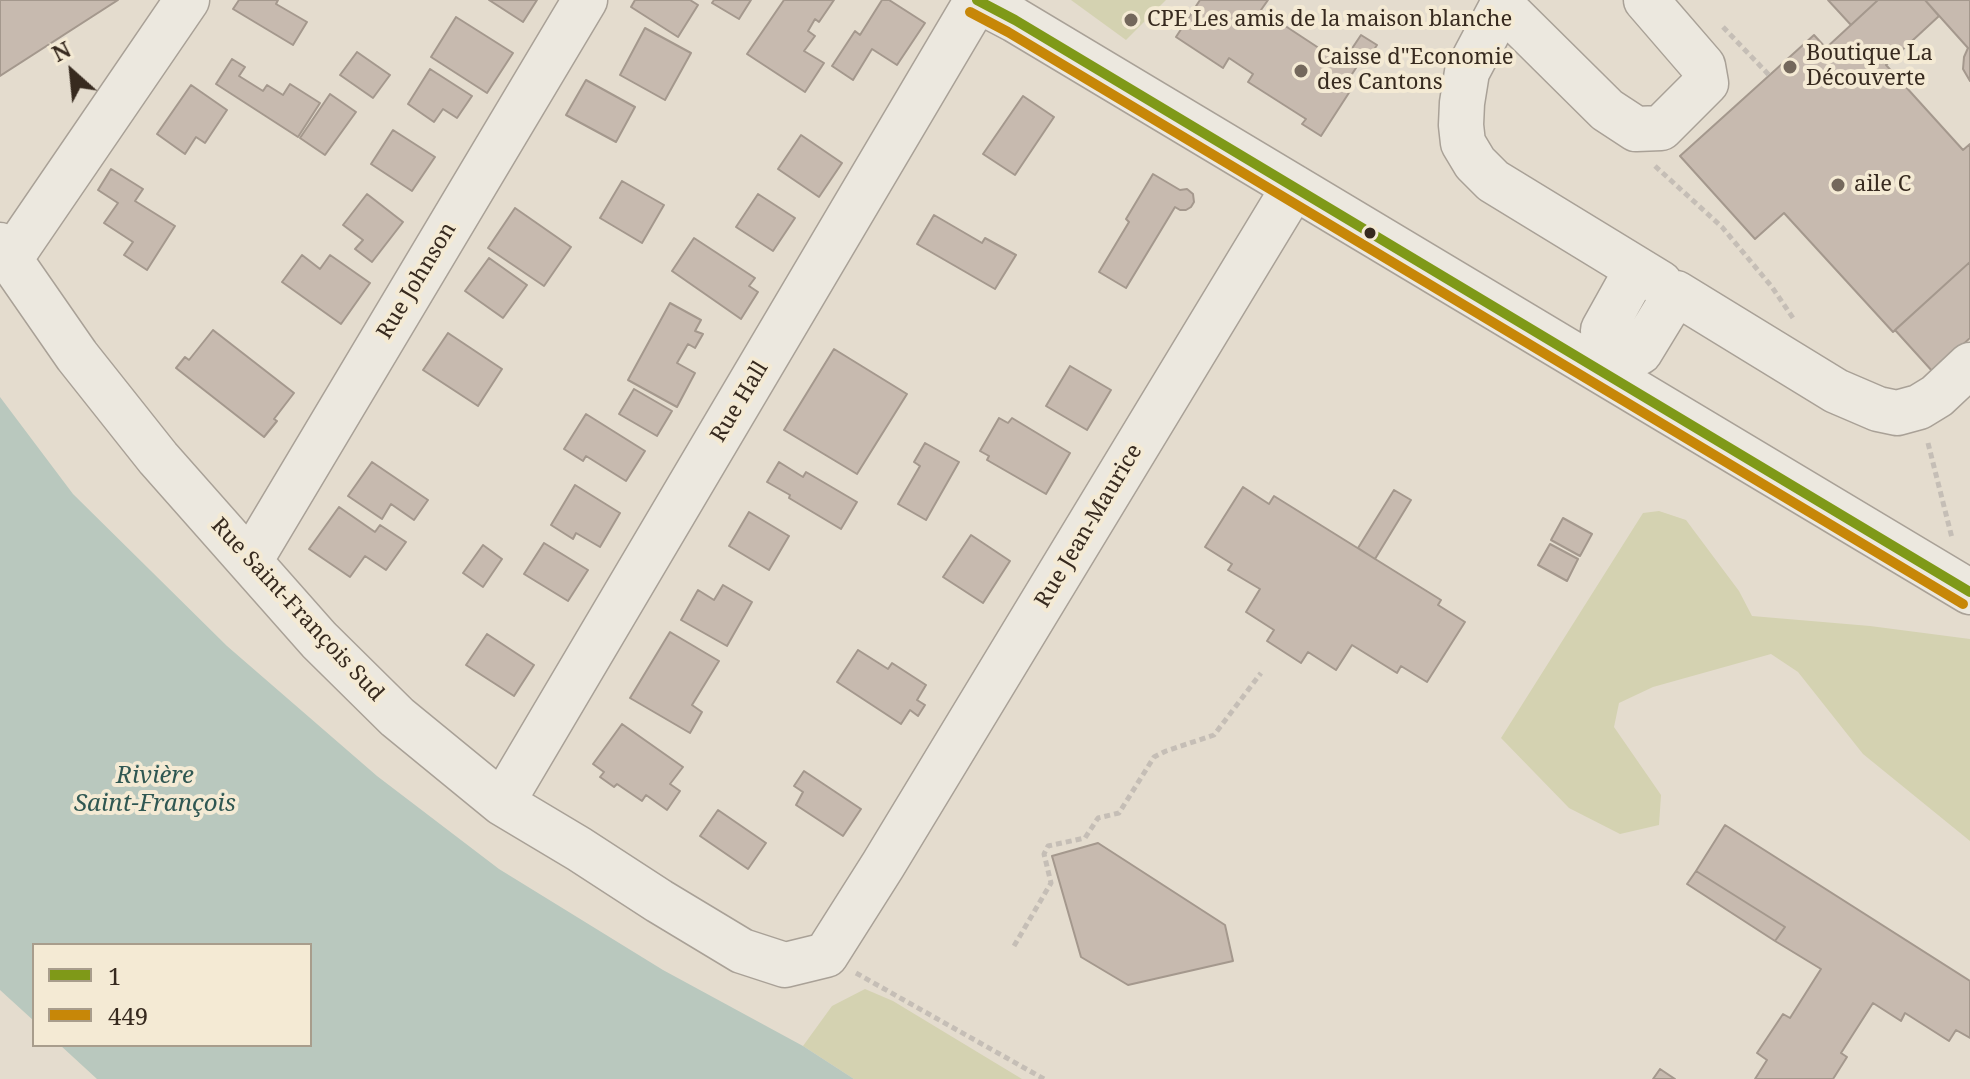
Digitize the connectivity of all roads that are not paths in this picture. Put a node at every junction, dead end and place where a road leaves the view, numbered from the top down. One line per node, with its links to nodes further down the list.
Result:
1 (187, 0): 7 (street)
2 (585, 0): 12 (street, Rue Johnson)
3 (977, 0): 6 (street); 14 (street, Rue Hall)
4 (1646, 0): 5 (street)
5 (1503, 3): 8 (street)
6 (1294, 187): 11 (street); 15 (street, Rue Jean-Maurice)
7 (5, 252): 12 (street, Rue Saint-François Sud)
8 (1637, 269): 9 (street); 11 (street)
9 (1676, 293): 10 (street); 11 (street)
10 (1970, 365)
11 (1605, 373): 13 (street)
12 (250, 561): 14 (street, Rue Saint-François Sud)
13 (1968, 591)
14 (502, 803): 15 (street, Rue Saint-François Sud)
15 (883, 865)

